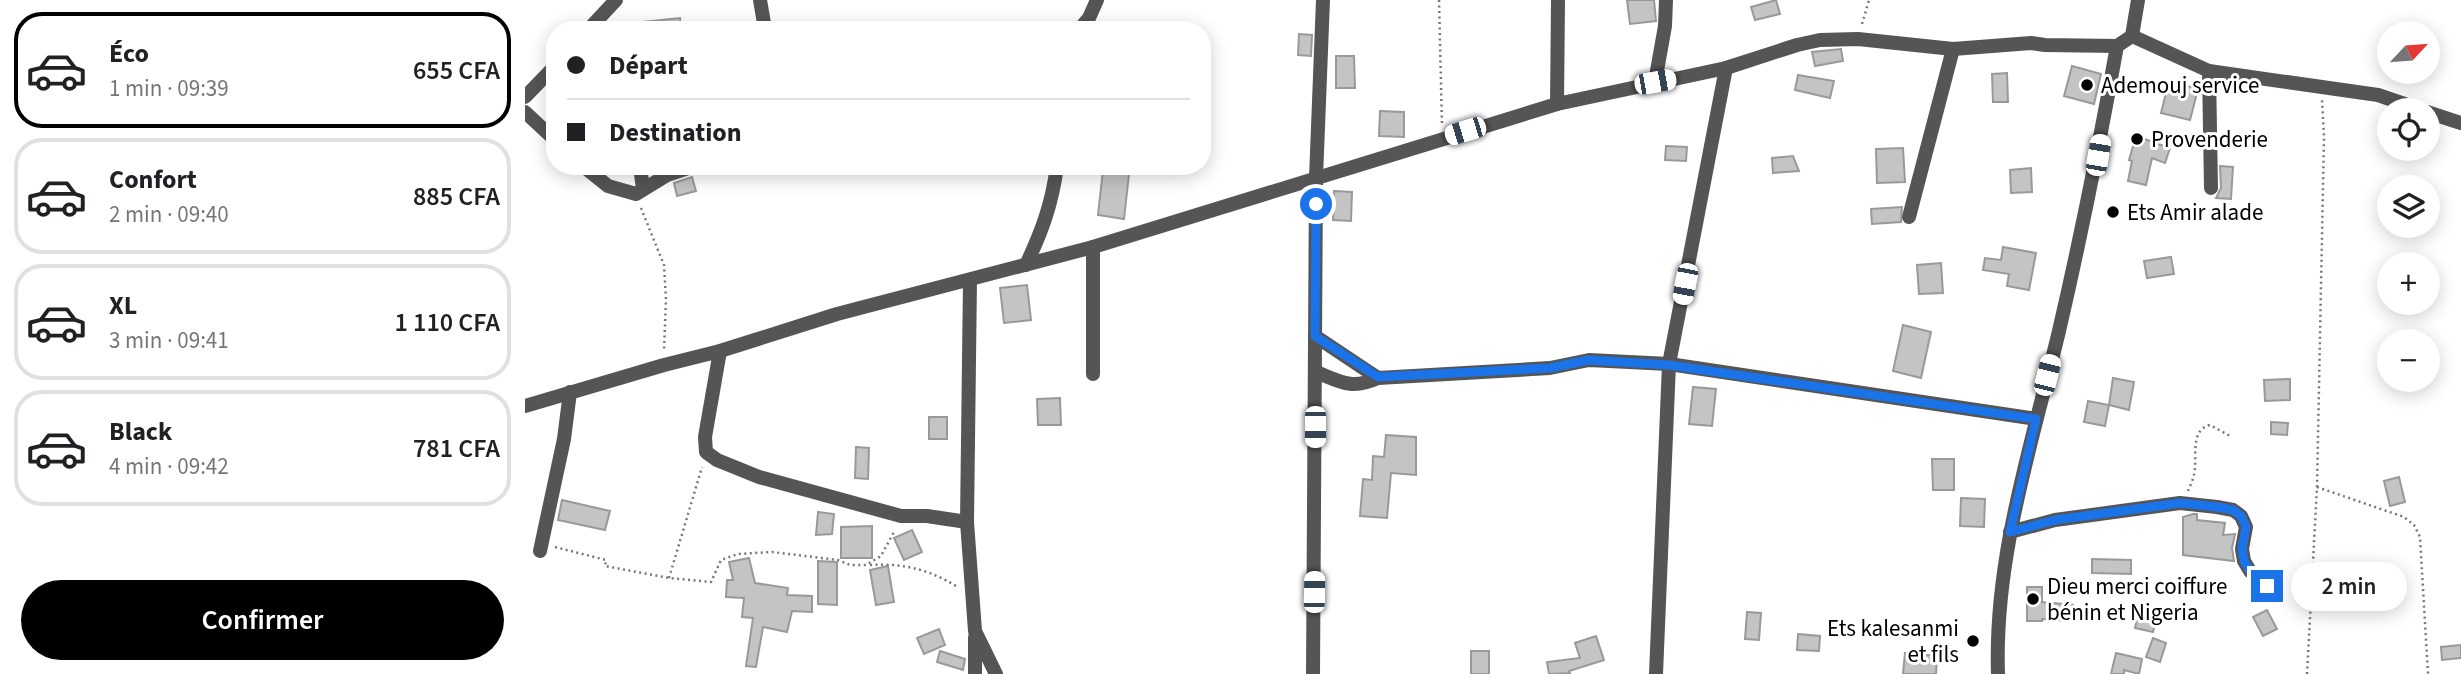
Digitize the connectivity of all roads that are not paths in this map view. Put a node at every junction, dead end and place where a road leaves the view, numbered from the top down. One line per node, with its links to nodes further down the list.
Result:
1 (616, 0): 8 (street)
2 (760, 0): 9 (street)
3 (1097, 0): 10 (street)
4 (1323, 0): 29 (street)
5 (1558, 0): 20 (street)
6 (1667, 0): 17 (street)
7 (2138, 0): 11 (street)
8 (596, 21)
9 (764, 21)
10 (1086, 21)
11 (2132, 36): 12 (street); 15 (street)
12 (2117, 46): 13 (street); 44 (street)
13 (1953, 49): 14 (street); 32 (street)
14 (1726, 68): 17 (street); 38 (street)
15 (2210, 71): 19 (street); 30 (street)
16 (546, 75): 18 (street)
17 (1655, 82): 20 (street)
18 (525, 97)
19 (2387, 98)
20 (1557, 104): 29 (street)
21 (525, 112): 24 (street)
22 (2440, 116): 23 (street)
23 (2461, 123)
24 (546, 132)
25 (594, 175): 31 (street)
26 (640, 175): 31 (street)
27 (667, 175): 31 (street)
28 (1056, 175): 34 (street)
29 (1316, 178): 33 (street); 36 (street)
30 (2211, 188)
31 (639, 191)
32 (1909, 217)
33 (1093, 247): 34 (street); 40 (street)
34 (1026, 265): 35 (street)
35 (969, 280): 37 (street); 45 (street)
36 (1315, 336): 39 (street); 41 (street)
37 (720, 351): 42 (street); 45 (street)
38 (1669, 365): 41 (street); 44 (street); 53 (street)
39 (1316, 372): 41 (street); 52 (street)
40 (1093, 374)
41 (1378, 377)
42 (570, 392): 43 (street); 47 (street)
43 (525, 406)
44 (2036, 419): 46 (street)
45 (967, 522): 49 (street)
46 (2010, 532): 48 (street); 54 (street)
47 (540, 551)
48 (2267, 586)
49 (975, 631): 50 (street); 51 (street)
50 (975, 674)
51 (996, 674)
52 (1313, 674)
53 (1655, 674)
54 (1998, 674)

